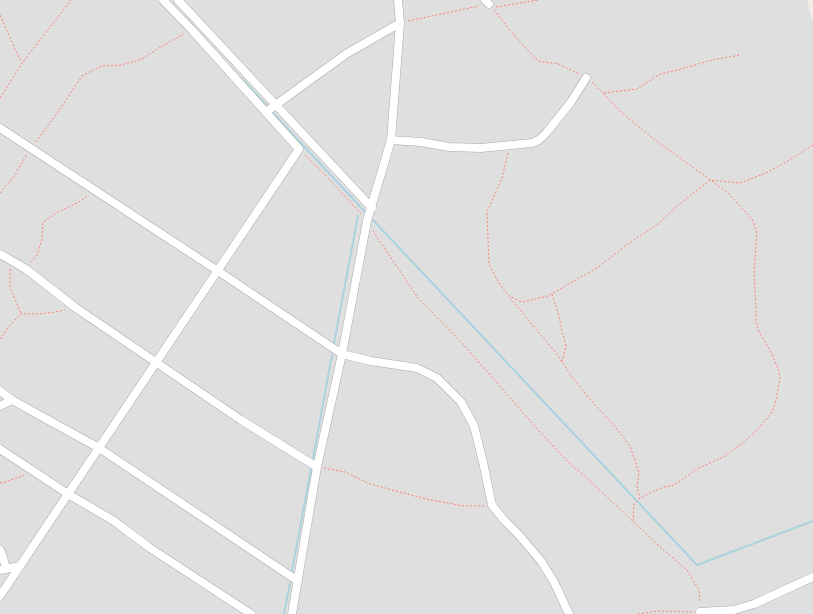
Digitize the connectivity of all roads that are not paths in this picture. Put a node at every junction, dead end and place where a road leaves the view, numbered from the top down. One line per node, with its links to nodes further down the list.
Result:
1 (163, 0): 7 (street)
2 (178, 0): 6 (street)
3 (398, 0): 4 (street)
4 (400, 23): 6 (street); 9 (street)
5 (586, 78): 9 (street)
6 (276, 104): 7 (street); 10 (street)
7 (266, 112): 12 (street)
8 (0, 128): 12 (street)
9 (391, 140): 10 (street)
10 (372, 208): 13 (street)
11 (0, 254): 14 (street)
12 (218, 271): 13 (street); 14 (street)
13 (342, 354): 20 (street); 31 (street)
14 (156, 362): 18 (street); 20 (street)
15 (0, 391): 16 (street)
16 (12, 400): 17 (street); 18 (street)
17 (0, 406)
18 (99, 448): 21 (street); 26 (street)
19 (0, 449): 21 (street)
20 (317, 467): 26 (street)
21 (68, 494): 23 (street); 29 (street)
22 (0, 550): 24 (street)
23 (20, 566): 24 (street); 27 (street)
24 (3, 569)
25 (813, 577): 28 (street)
26 (298, 582): 30 (street)
27 (0, 596)
28 (700, 612)
29 (251, 614)
30 (292, 614)
31 (569, 614)

